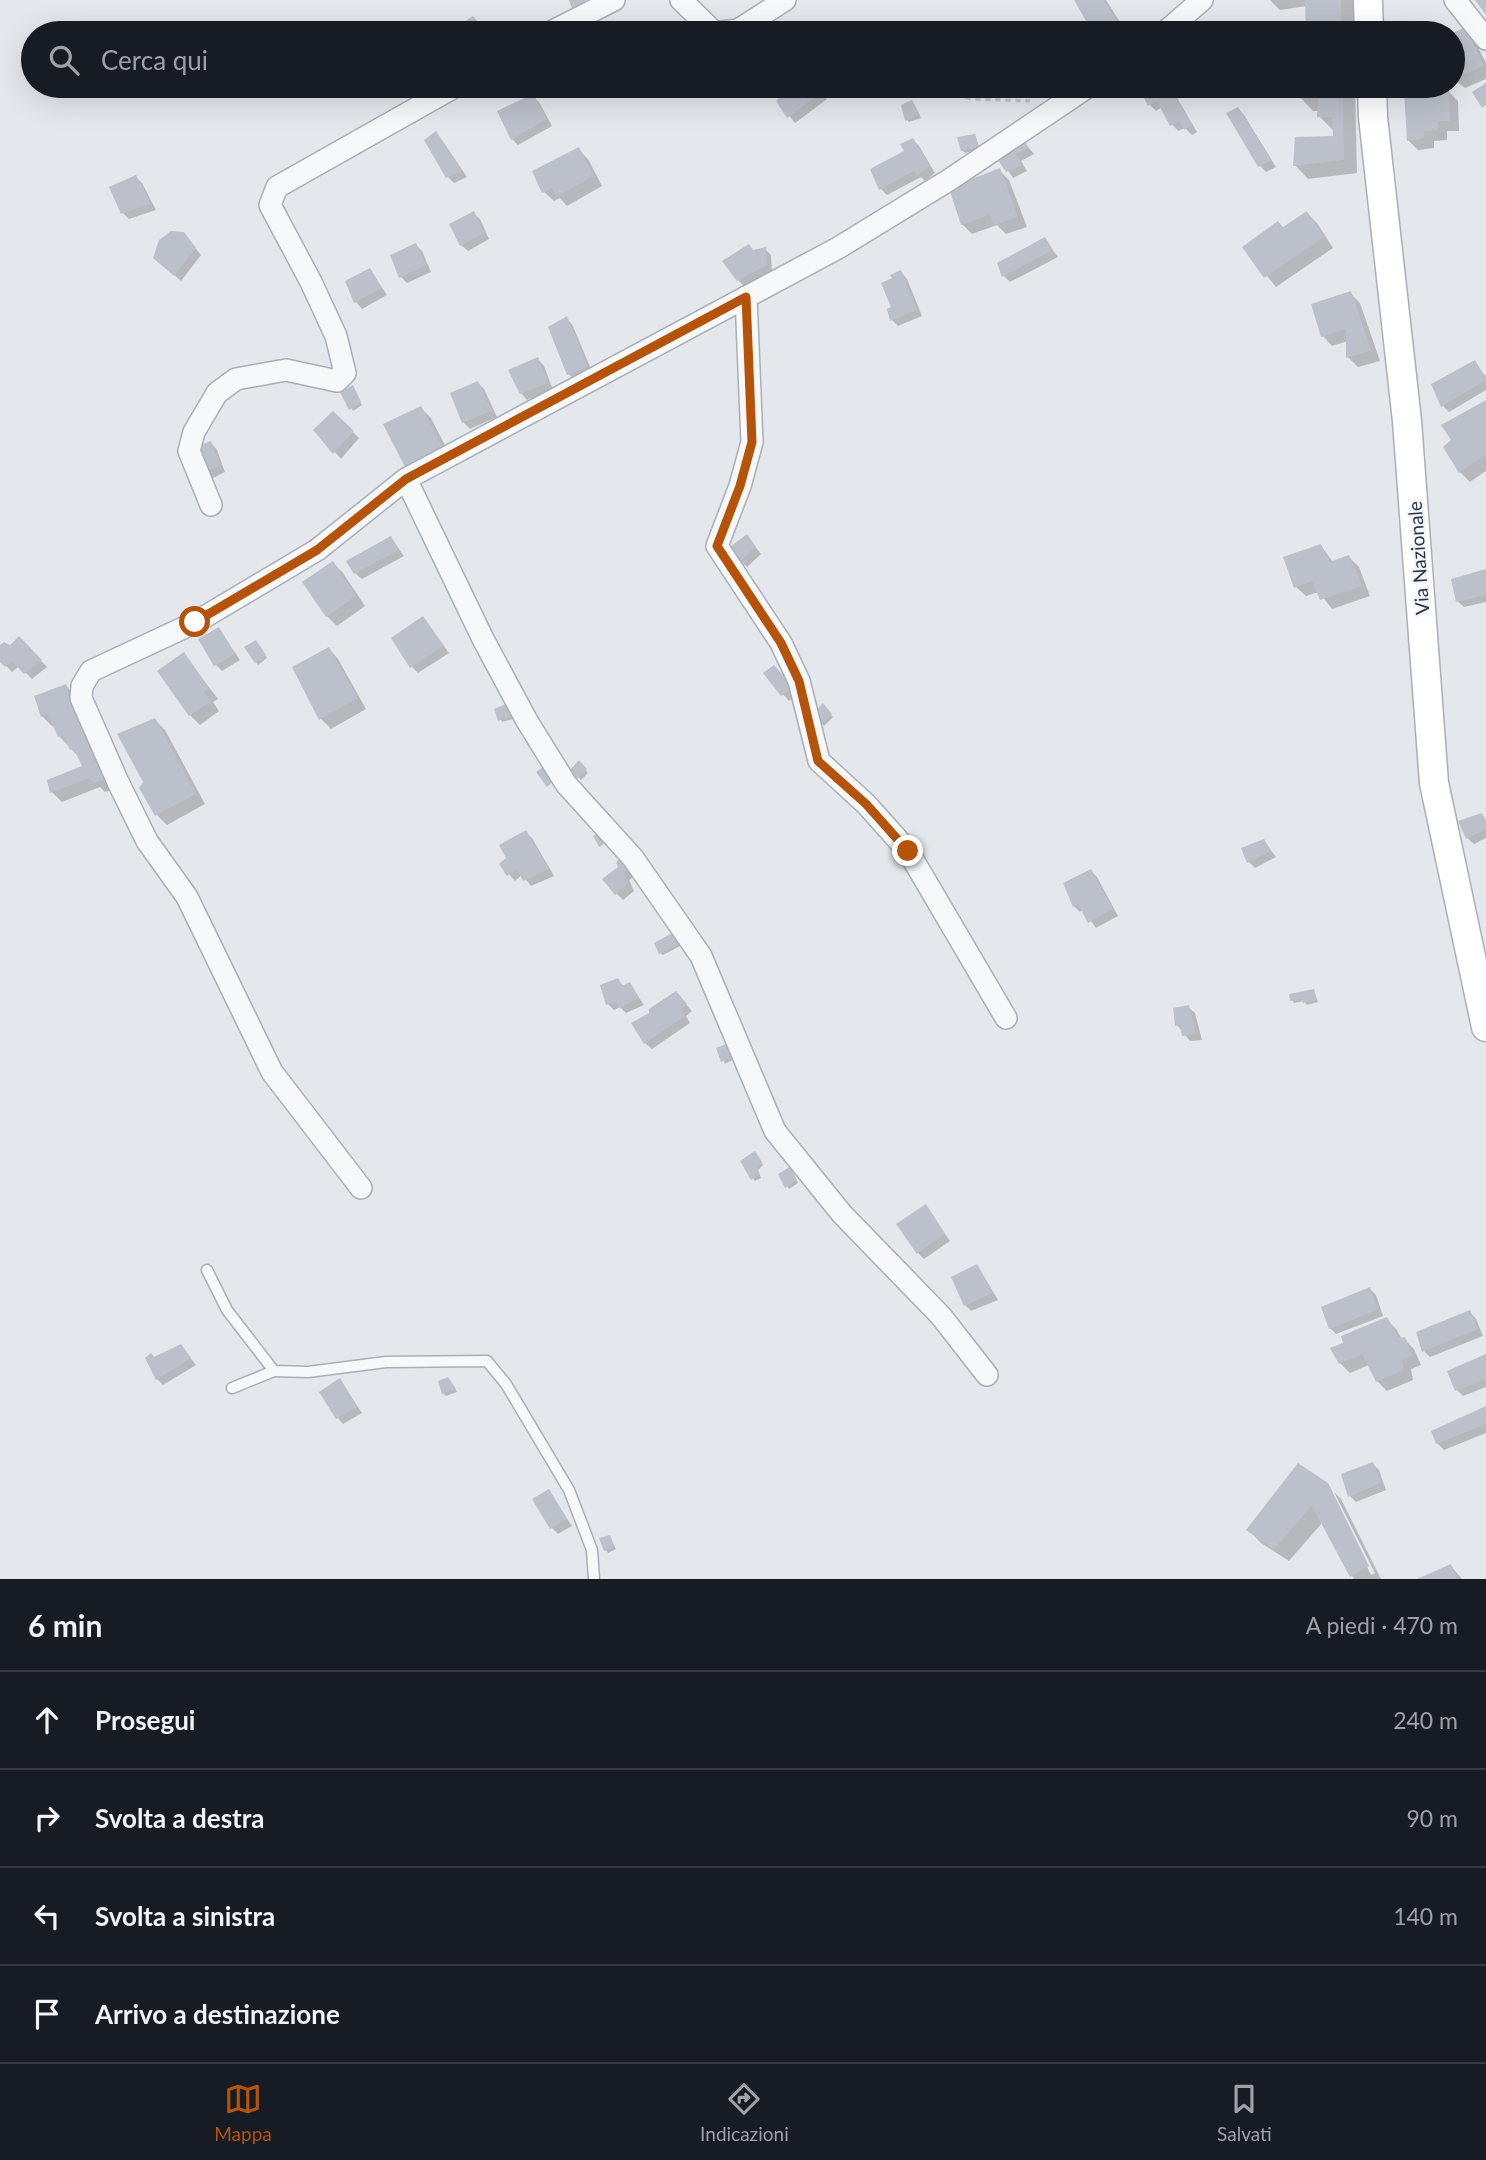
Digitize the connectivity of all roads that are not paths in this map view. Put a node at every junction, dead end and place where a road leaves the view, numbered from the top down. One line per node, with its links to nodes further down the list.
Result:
1 (614, 0): 7 (street)
2 (681, 0): 8 (street)
3 (785, 0): 9 (street)
4 (1202, 0): 10 (street)
5 (1367, 0): 11 (main road)
6 (1462, 8): 12 (street)
7 (573, 21)
8 (703, 21)
9 (752, 21)
10 (1178, 21)
11 (1368, 21)
12 (1486, 39)
13 (435, 98): 18 (street)
14 (1072, 98): 16 (street)
15 (1373, 98): 20 (main road, Via Nazionale)
16 (746, 297): 17 (street); 19 (street)
17 (406, 479): 21 (street); 24 (street)
18 (211, 505)
19 (1006, 1018)
20 (1486, 1027)
21 (361, 1188)
22 (207, 1270): 23 (lane)
23 (274, 1371): 25 (lane); 26 (lane)
24 (987, 1375)
25 (232, 1388)
26 (594, 1579)

